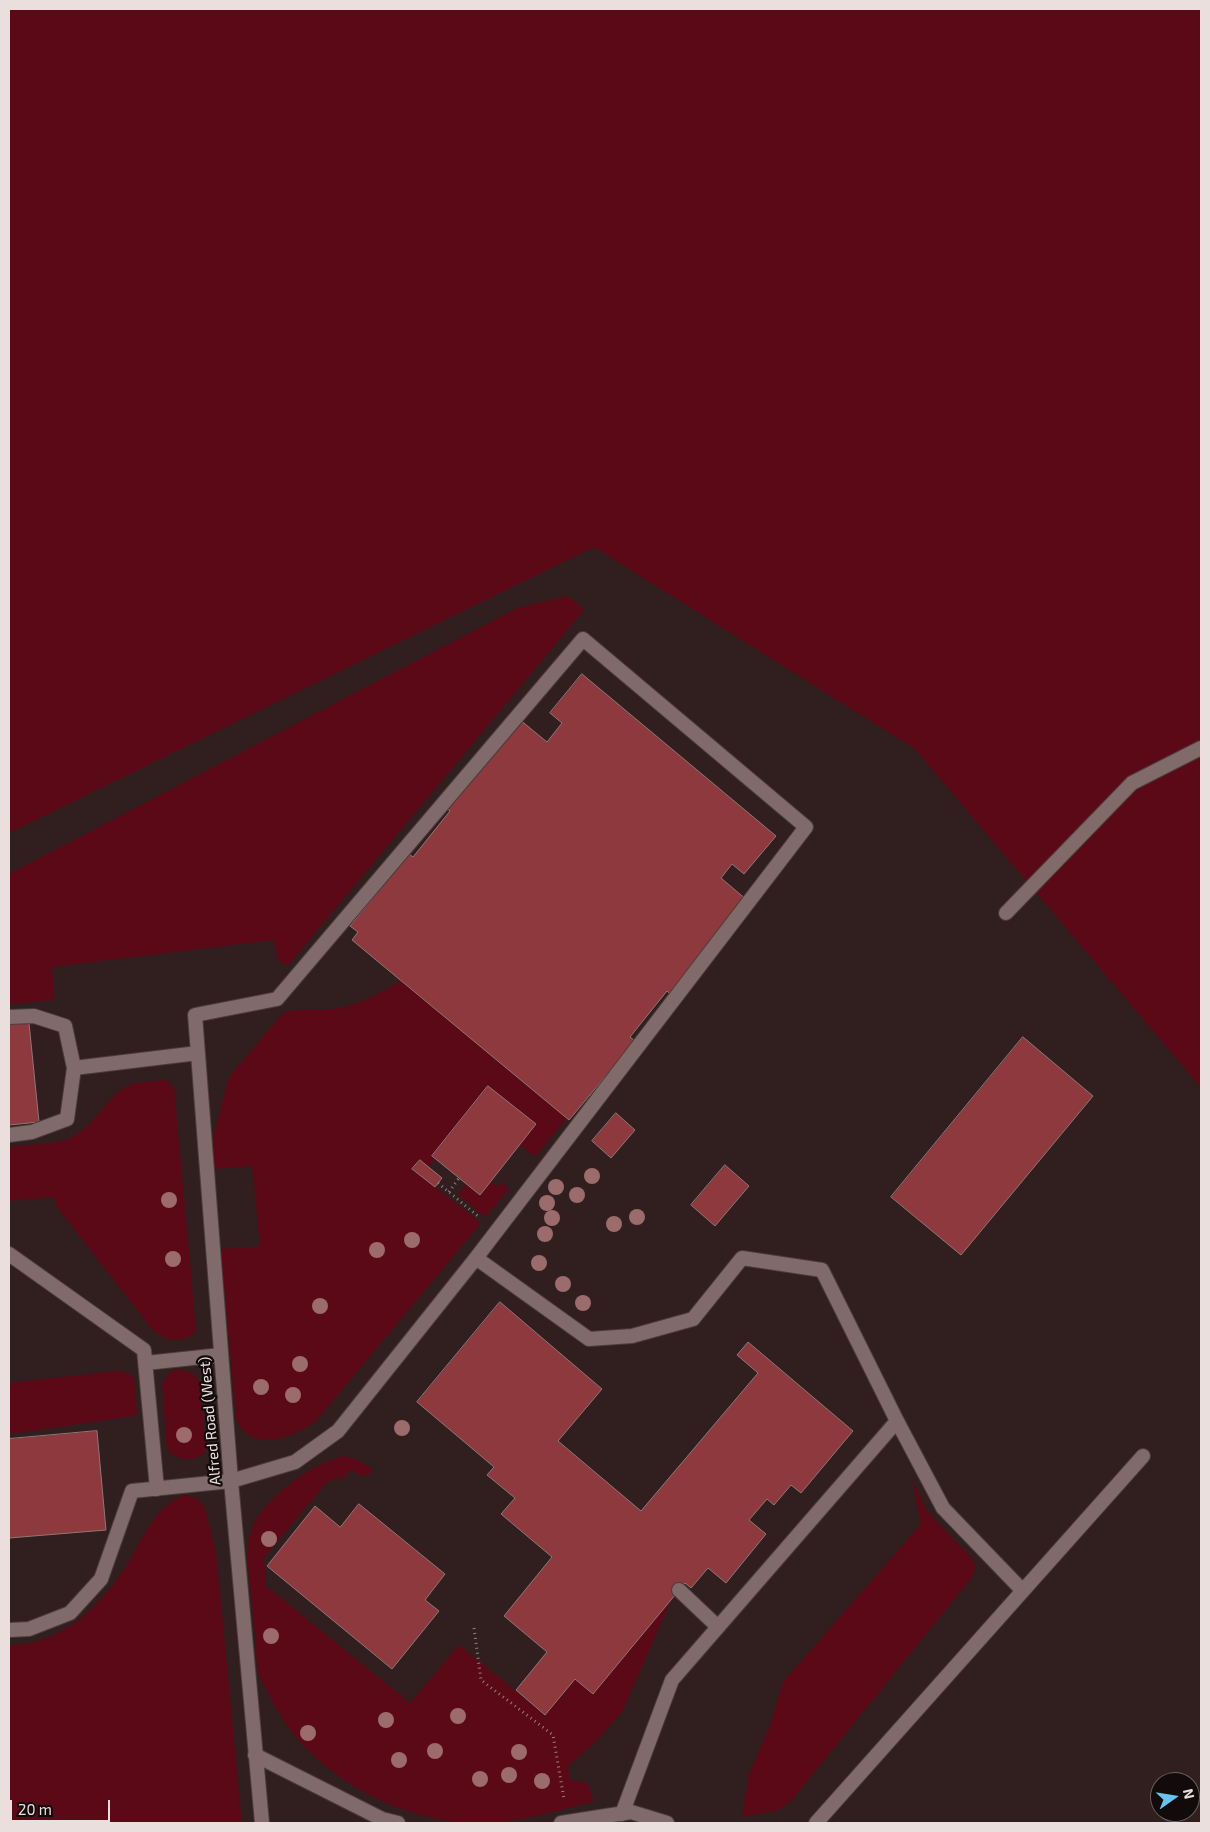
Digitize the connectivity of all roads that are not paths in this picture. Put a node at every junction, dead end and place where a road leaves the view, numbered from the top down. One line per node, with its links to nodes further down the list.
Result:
1 (1201, 748): 2 (lane)
2 (1006, 913)
3 (9, 1017): 5 (lane)
4 (198, 1053): 5 (lane); 8 (lane, Alfred Road (West)); 9 (lane, Alfred Road (West))
5 (74, 1068): 6 (lane)
6 (9, 1135)
7 (9, 1254): 10 (lane)
8 (476, 1258): 11 (lane); 13 (lane)
9 (221, 1354): 10 (lane); 13 (lane, Alfred Road (West))
10 (146, 1363): 14 (lane)
11 (897, 1421): 16 (lane); 17 (lane)
12 (1143, 1456): 16 (lane)
13 (231, 1481): 14 (lane); 19 (lane, Alfred Road (West))
14 (156, 1488): 18 (lane)
15 (679, 1590): 17 (lane)
16 (1023, 1591): 25 (lane)
17 (718, 1627): 20 (lane)
18 (9, 1630)
19 (256, 1756): 21 (lane, Alfred Road (West)); 22 (lane)
20 (622, 1814): 23 (lane); 24 (lane)
21 (262, 1823)
22 (398, 1823)
23 (561, 1823)
24 (667, 1823)
25 (816, 1823)

